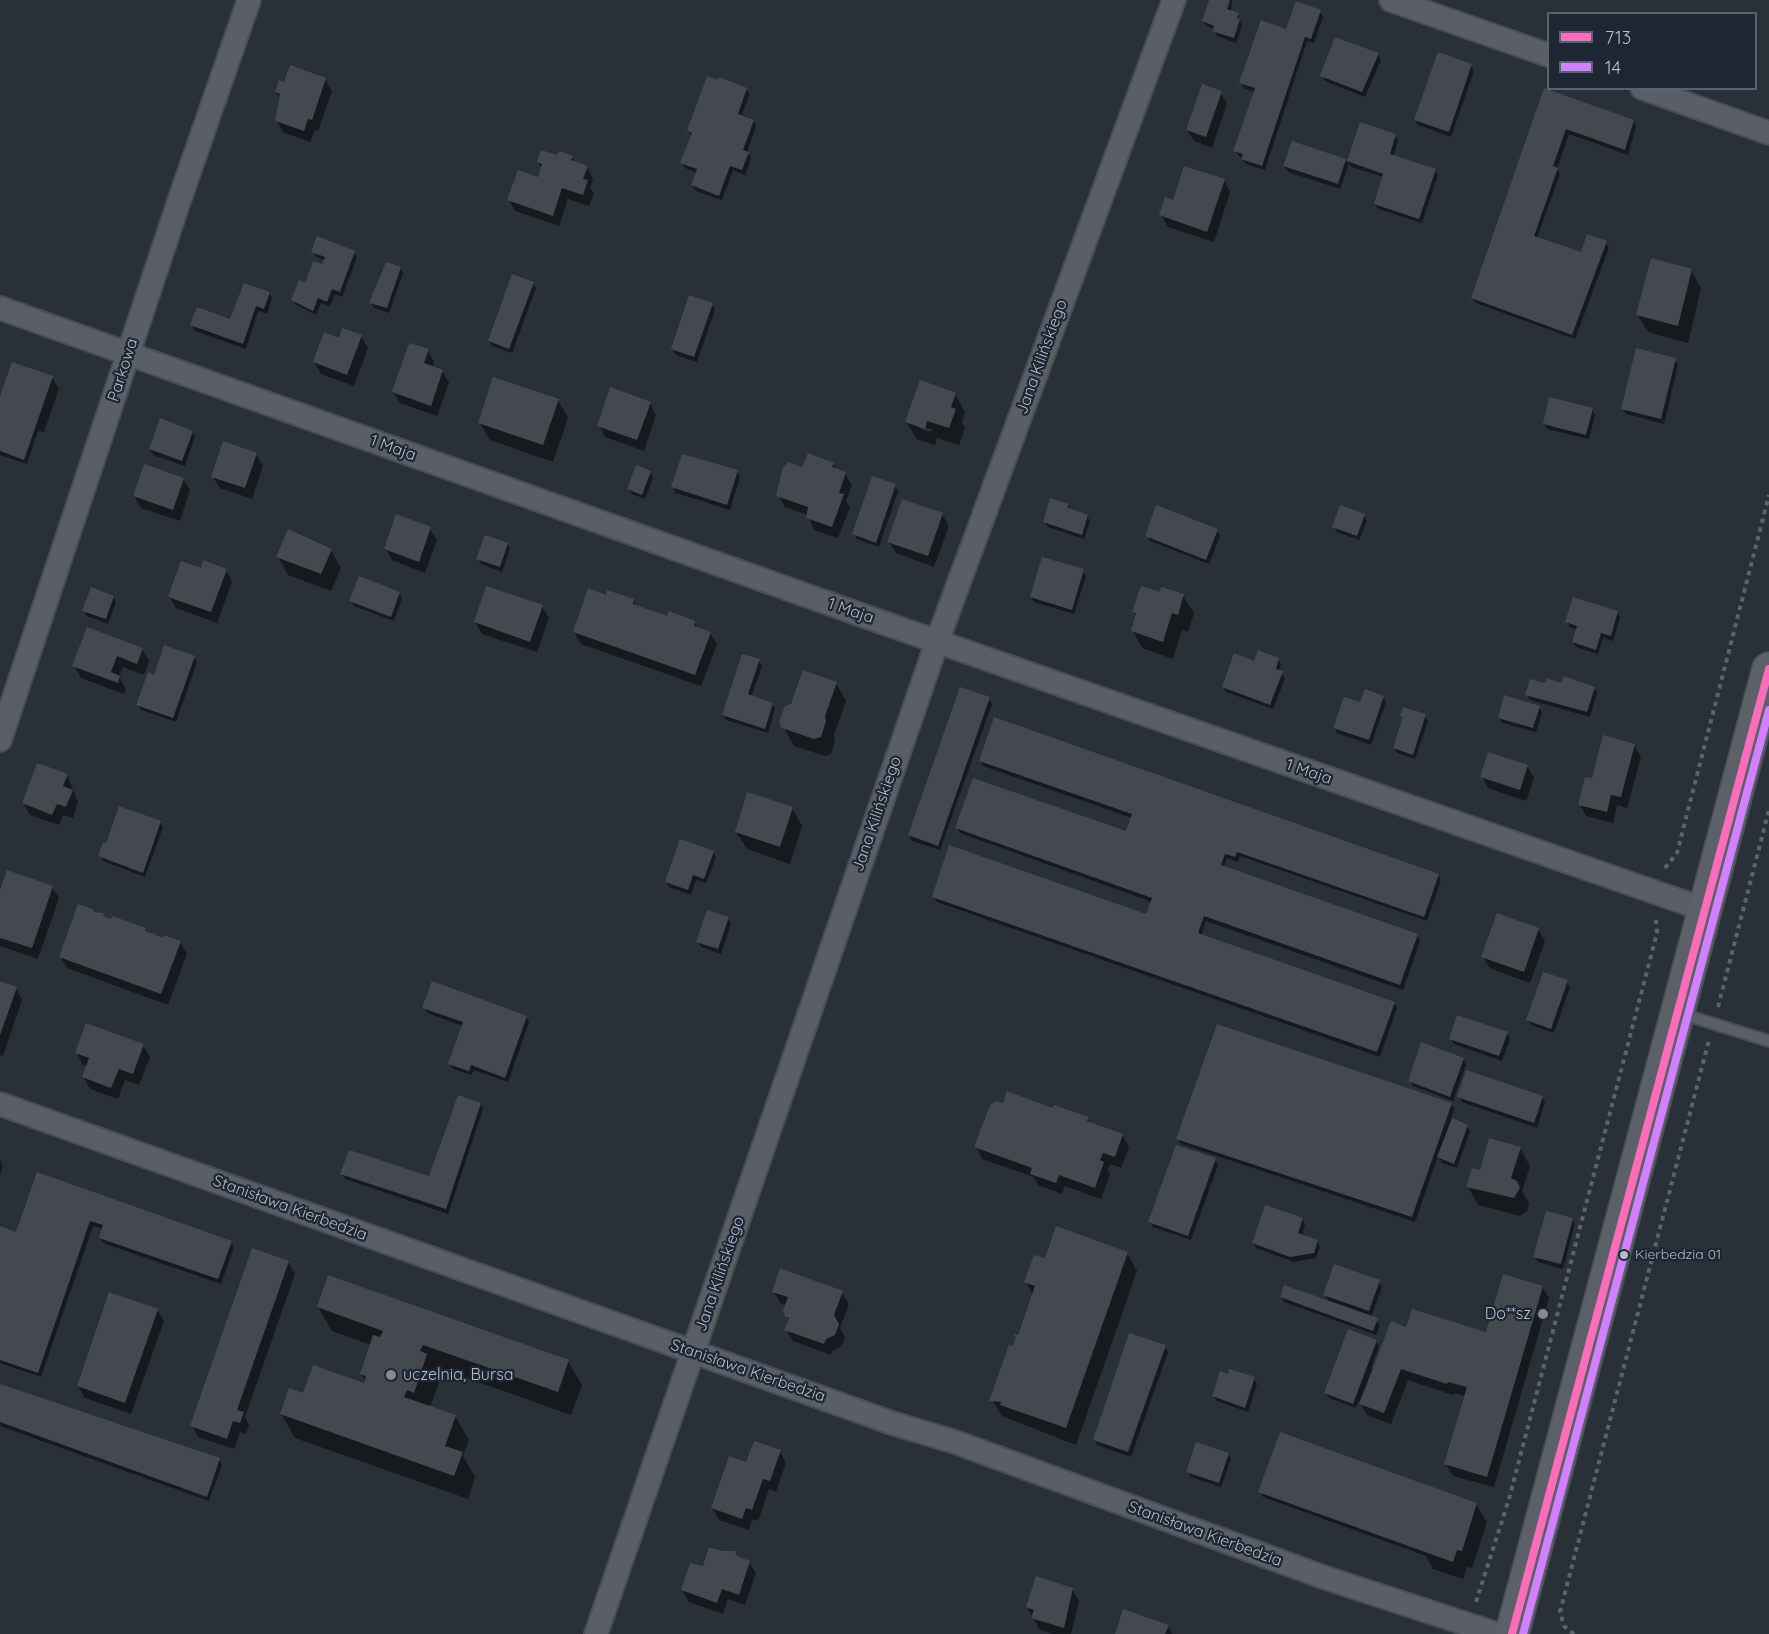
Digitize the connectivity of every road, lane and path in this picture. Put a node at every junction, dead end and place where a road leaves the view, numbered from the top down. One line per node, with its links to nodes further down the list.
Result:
1 (249, 0): 8 (street, Parkowa)
2 (1174, 0): 10 (street, Jana Kilińskiego)
3 (1391, 0): 4 (street)
4 (1547, 56)
5 (1648, 90): 6 (street)
6 (1769, 133)
7 (0, 308): 8 (street, 1 Maja)
8 (128, 355): 10 (street, 1 Maja); 12 (street, Parkowa)
9 (1769, 495): 14 (path)
10 (937, 642): 15 (street, 1 Maja); 21 (street, Jana Kilińskiego)
11 (1769, 669): 15 (main road)
12 (0, 740)
13 (1769, 810): 18 (path)
14 (1661, 869)
15 (1703, 909): 17 (main road)
16 (1651, 915): 22 (path)
17 (1676, 1012): 18 (lane); 25 (main road)
18 (1713, 1024): 19 (lane); 26 (path)
19 (1769, 1041)
20 (0, 1104): 21 (street, Stanisława Kierbedzia)
21 (693, 1350): 22 (street, Stanisława Kierbedzia); 23 (street, Jana Kilińskiego)
22 (1469, 1624): 24 (street, Stanisława Kierbedzia)
23 (596, 1634)
24 (1497, 1634)
25 (1512, 1634)
26 (1574, 1634)

